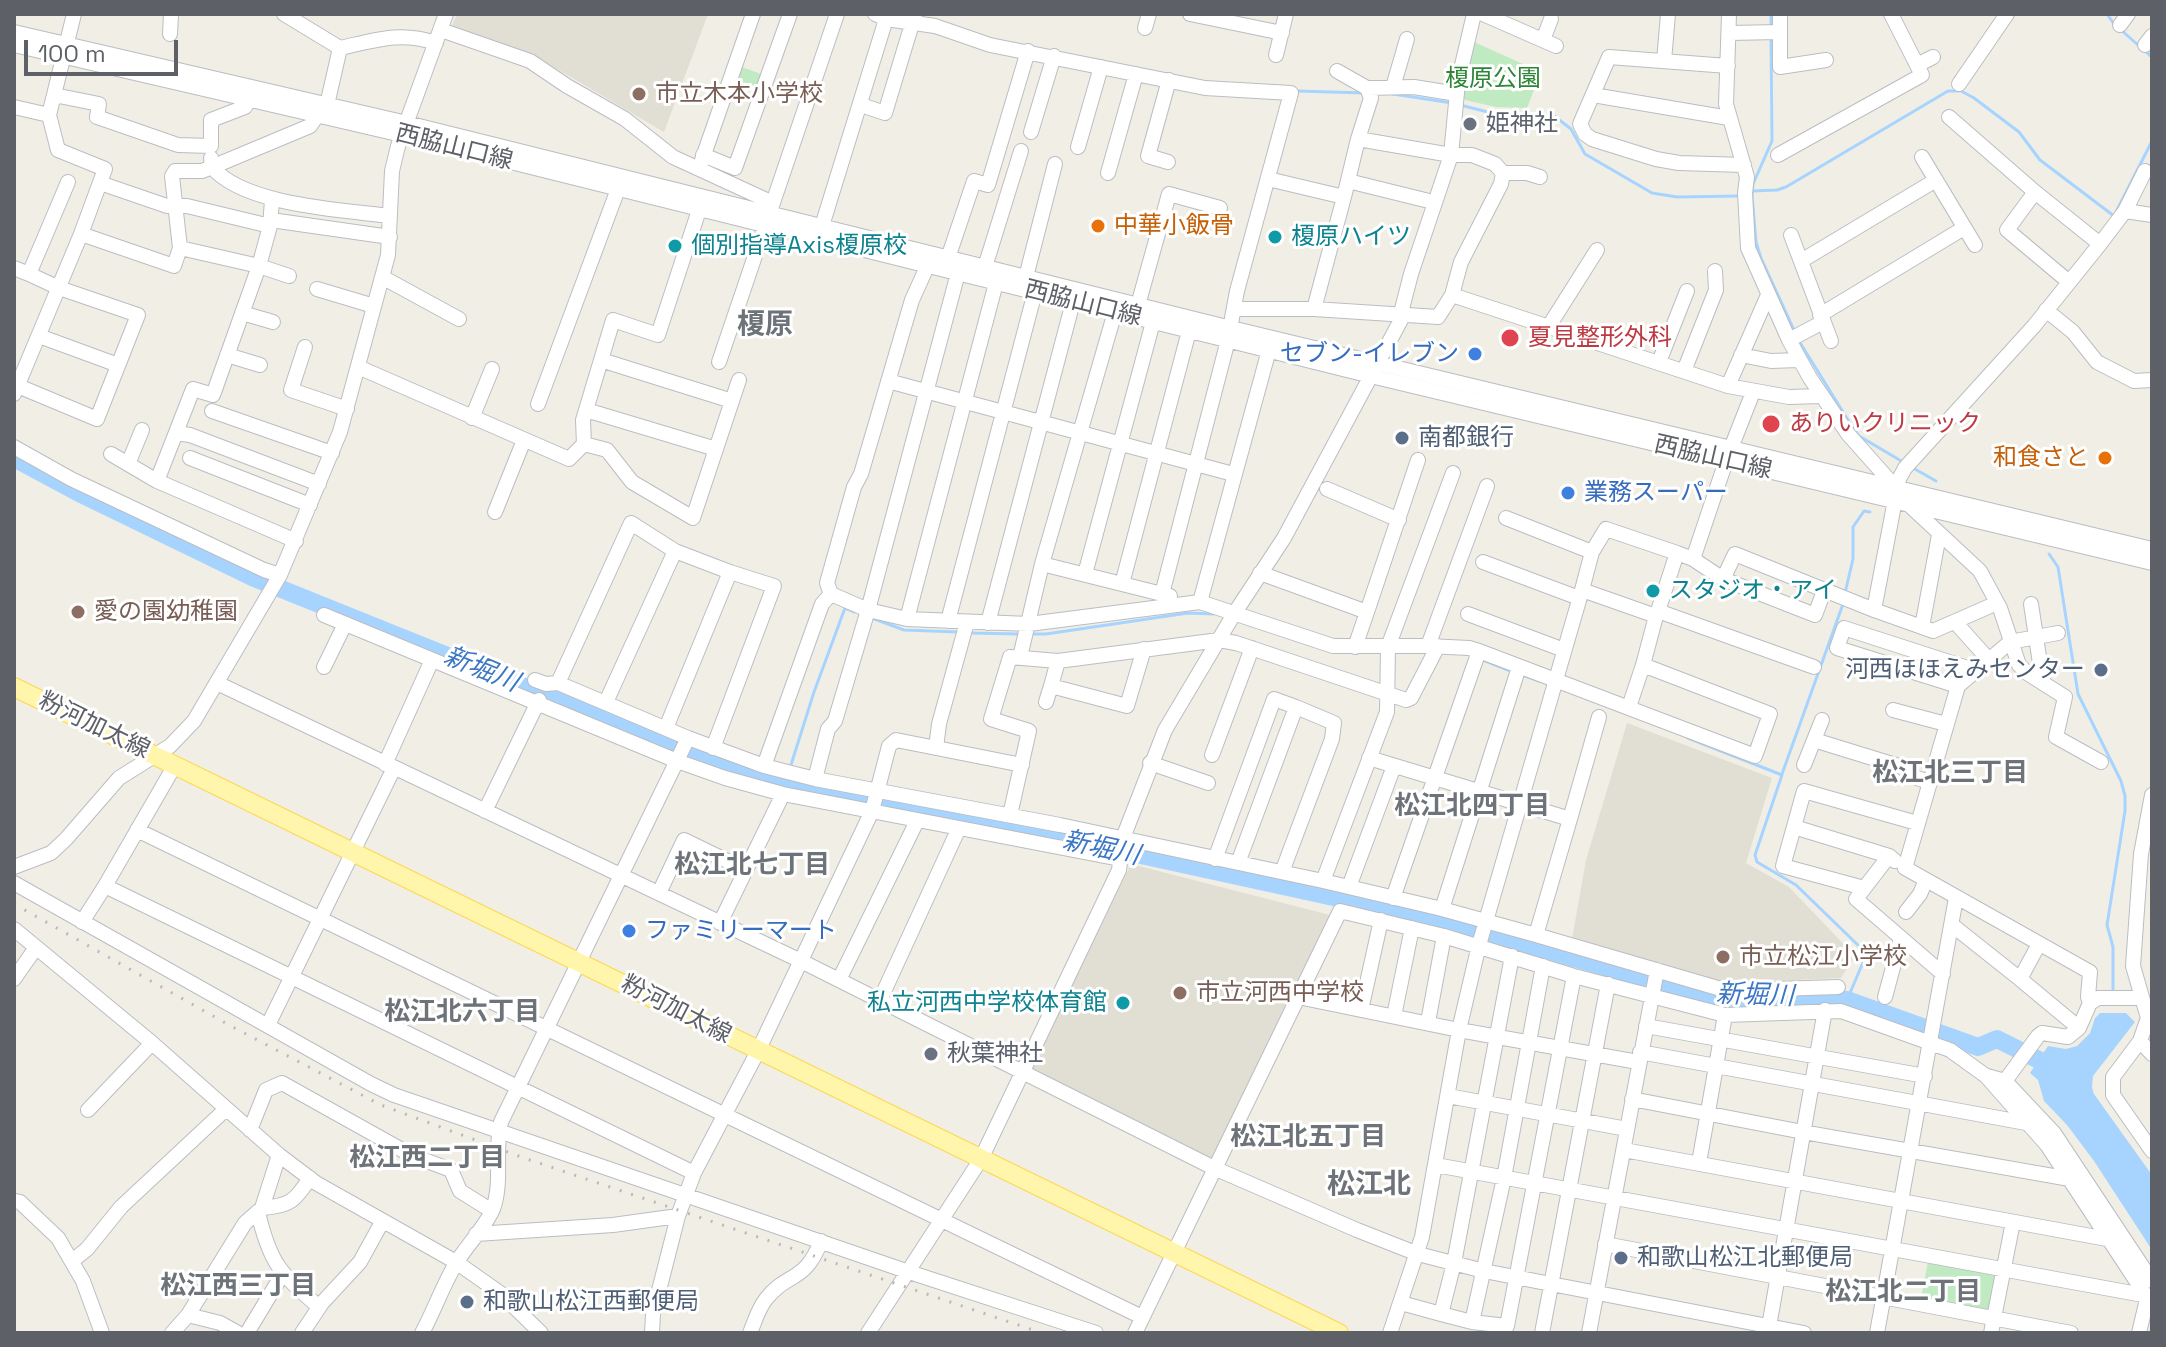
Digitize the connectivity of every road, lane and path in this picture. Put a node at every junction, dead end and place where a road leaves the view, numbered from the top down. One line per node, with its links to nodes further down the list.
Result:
1 (74, 14): 30 (street)
2 (171, 14): 25 (street)
3 (284, 14): 20 (street)
4 (446, 14): 26 (street)
5 (753, 14): 62 (street)
6 (790, 14): 62 (street)
7 (837, 14): 90 (street)
8 (1190, 14): 23 (street)
9 (1286, 14): 23 (street)
10 (1474, 14): 49 (street)
11 (1483, 14): 19 (street)
12 (1668, 14): 36 (street)
13 (1729, 14): 24 (street)
14 (1891, 14): 37 (street)
15 (2007, 14): 43 (street)
16 (1785, 15): 22 (street)
17 (880, 17): 18 (street); 50 (street)
18 (914, 18): 31 (street); 50 (street)
19 (1551, 19)
20 (308, 20): 29 (street)
21 (14, 32): 30 (street, 西脇山口線)
22 (1773, 32): 24 (street); 35 (street)
23 (1282, 33): 32 (street)
24 (1729, 33): 38 (street)
25 (170, 34)
26 (438, 36): 29 (street); 56 (street); 71 (street)
27 (1407, 39): 44 (street)
28 (14, 45): 30 (street, 西脇山口線)
29 (340, 48): 52 (street)
30 (65, 50): 46 (street, 西脇山口線); 47 (street)
31 (1028, 51): 33 (street); 103 (street)
32 (1276, 55)
33 (1054, 56): 39 (street); 57 (street)
34 (1933, 57): 37 (street)
35 (1826, 60)
36 (1664, 61): 38 (street); 48 (street)
37 (1917, 65): 64 (street)
38 (1728, 66): 55 (street)
39 (1101, 67): 41 (street); 60 (street)
40 (1337, 71): 45 (street)
41 (1136, 74): 42 (street); 73 (street)
42 (1169, 80): 67 (street); 76 (street)
43 (1959, 84)
44 (1393, 87): 45 (street); 49 (street)
45 (1368, 91): 58 (street)
46 (252, 94): 52 (street, 西脇山口線); 59 (street)
47 (54, 95): 53 (street); 59 (street)
48 (1593, 95): 55 (street); 69 (street)
49 (1456, 101): 63 (street)
50 (861, 105): 94 (street)
51 (14, 107): 53 (street)
52 (322, 111): 56 (street, 西脇山口線); 70 (street)
53 (49, 115): 80 (street)
54 (1949, 117): 82 (street)
55 (1729, 118): 69 (street)
56 (404, 129): 81 (street, 西脇山口線); 85 (street, 西脇山口線); 92 (street)
57 (1031, 132)
58 (1358, 139): 63 (street); 78 (street)
59 (211, 146): 70 (street)
60 (1078, 147)
61 (1021, 151): 107 (street)
62 (703, 155): 71 (street)
63 (1451, 155): 74 (street); 86 (street)
64 (1778, 155)
65 (2152, 156): 72 (street)
66 (1922, 157): 77 (street)
67 (1168, 162)
68 (1055, 164): 114 (street)
69 (1744, 165): 122 (street)
70 (212, 167): 84 (street); 87 (street)
71 (699, 171): 90 (street)
72 (2148, 171): 89 (street)
73 (1108, 173)
74 (1503, 173): 75 (street); 121 (street)
75 (1540, 177)
76 (1268, 179): 83 (street); 127 (street)
77 (1936, 180): 95 (street); 105 (street)
78 (1348, 181): 83 (street); 86 (street)
79 (68, 182): 111 (street)
80 (100, 183): 87 (street); 96 (street)
81 (618, 189): 85 (street, 西脇山口線); 166 (street)
82 (2035, 192): 99 (street); 115 (street)
83 (1344, 197): 128 (street)
84 (272, 200): 92 (street); 93 (street)
85 (701, 202): 90 (street, 西脇山口線); 147 (street)
86 (1433, 202): 131 (street)
87 (175, 206): 93 (street); 101 (street)
88 (1220, 208): 124 (street)
89 (2125, 211): 91 (street); 99 (street)
90 (769, 214): 94 (street, 西脇山口線); 104 (street, 西脇山口線); 149 (street)
91 (2152, 215)
92 (390, 216): 98 (street)
93 (270, 223): 98 (street); 106 (street)
94 (822, 226): 104 (street, 西脇山口線)
95 (1964, 228): 100 (street); 132 (street)
96 (81, 234): 101 (street); 117 (street)
97 (1791, 235): 105 (street)
98 (390, 237): 113 (street)
99 (2100, 244): 115 (street)
100 (1975, 245)
101 (180, 248): 106 (street)
102 (1597, 250): 136 (street)
103 (948, 258): 104 (street, 西脇山口線); 107 (street, 西脇山口線)
104 (930, 260): 110 (street, 西脇山口線); 158 (street)
105 (1801, 261): 132 (street)
106 (259, 266): 112 (street); 130 (street)
107 (985, 267): 114 (street, 西脇山口線)
108 (14, 268): 111 (street)
109 (1715, 271): 153 (street)
110 (958, 273): 116 (street, 西脇山口線); 161 (street)
111 (29, 274): 117 (street)
112 (289, 276)
113 (382, 277): 125 (street); 133 (street)
114 (1026, 277): 126 (street, 西脇山口線)
115 (2069, 282): 129 (street)
116 (996, 283): 120 (street, 西脇山口線); 165 (street)
117 (59, 288): 139 (street); 150 (street)
118 (317, 289): 125 (street)
119 (1687, 291): 146 (street)
120 (1035, 292): 123 (street, 西脇山口線); 170 (street)
121 (1452, 295): 131 (street); 136 (street)
122 (1768, 295): 140 (street); 145 (street)
123 (1073, 302): 126 (street, 西脇山口線); 172 (street)
124 (1138, 305): 126 (street, 西脇山口線); 138 (street, 西脇山口線)
125 (374, 306): 152 (street)
126 (1116, 306): 135 (street, 西脇山口線); 175 (street)
127 (1234, 309): 128 (street); 138 (street)
128 (1314, 309): 131 (street)
129 (2046, 310): 157 (street); 195 (street)
130 (242, 313): 134 (street); 144 (street)
131 (1403, 316): 155 (street)
132 (1822, 318): 140 (street); 141 (street)
133 (459, 319)
134 (273, 322)
135 (1153, 322): 137 (street, 西脇山口線); 178 (street)
136 (1551, 323): 146 (street)
137 (1189, 331): 138 (street, 西脇山口線); 183 (street)
138 (1229, 334): 143 (street, 西脇山口線); 155 (street, 西脇山口線); 188 (street)
139 (39, 336): 150 (street); 159 (street)
140 (1789, 340): 148 (street)
141 (1831, 341)
142 (305, 347): 167 (street)
143 (1269, 350): 155 (street, 西脇山口線); 190 (street)
144 (227, 355): 151 (street); 174 (street)
145 (1741, 355): 148 (street); 160 (street)
146 (1660, 359): 153 (street)
147 (601, 360): 164 (street); 168 (street)
148 (1799, 360): 163 (street)
149 (719, 362)
150 (118, 365): 159 (street)
151 (260, 365)
152 (358, 367): 167 (street); 171 (street)
153 (1686, 367): 160 (street)
154 (492, 369): 171 (street)
155 (1374, 370): 184 (street, 西脇山口線); 211 (street)
156 (739, 380): 164 (street)
157 (2152, 380)
158 (888, 381): 161 (street); 217 (street)
159 (17, 383)
160 (1729, 383): 162 (street)
161 (926, 391): 165 (street); 224 (street)
162 (1753, 392): 163 (street); 184 (street)
163 (1819, 392): 195 (street)
164 (732, 401): 180 (street)
165 (964, 402): 170 (street); 231 (street)
166 (538, 404)
167 (347, 409): 181 (street)
168 (586, 410): 177 (street); 180 (street)
169 (212, 411): 181 (street)
170 (1003, 412): 172 (street); 232 (street)
171 (472, 418): 176 (street)
172 (1041, 422): 175 (street); 235 (street)
173 (142, 430): 187 (street)
174 (176, 433): 191 (street); 192 (street)
175 (1081, 433): 178 (street); 209 (street)
176 (524, 440): 177 (street); 197 (street)
177 (584, 444): 180 (street)
178 (1121, 444): 183 (street); 212 (street)
179 (14, 447): 213 (street)
180 (716, 449)
181 (332, 453): 192 (street)
182 (111, 454): 187 (street)
183 (1156, 454): 188 (street); 215 (street)
184 (1728, 455): 195 (street, 西脇山口線); 206 (street)
185 (190, 458): 196 (street)
186 (1418, 460): 199 (street)
187 (128, 464): 191 (street)
188 (1196, 465): 190 (street); 218 (street)
189 (1453, 473): 245 (street)
190 (1233, 474): 220 (street)
191 (157, 481): 201 (street)
192 (319, 484): 196 (street)
193 (1487, 486): 243 (street)
194 (1327, 489): 199 (street)
195 (1900, 498): 200 (street); 202 (street, 西脇山口線); 208 (street, 西脇山口線); 225 (street)
196 (310, 505): 201 (street)
197 (495, 512)
198 (1506, 518): 204 (street)
199 (1399, 520): 226 (street)
200 (1939, 535): 221 (street); 238 (street)
201 (296, 541): 213 (street)
202 (2152, 549)
203 (675, 551): 210 (street); 265 (street); 267 (street)
204 (1592, 552): 205 (street); 219 (street)
205 (1677, 553): 206 (street); 229 (street)
206 (1693, 559): 214 (street)
207 (1483, 562): 219 (street)
208 (2152, 563)
209 (1042, 564): 212 (street); 237 (street)
210 (730, 572): 275 (street); 277 (street)
211 (1260, 573): 226 (street); 227 (street)
212 (1085, 574): 215 (street)
213 (279, 576): 260 (street)
214 (1723, 579): 216 (street); 216 (street)
215 (1122, 584): 218 (street)
216 (1824, 591): 225 (street)
217 (831, 594): 224 (street); 289 (street)
218 (1162, 594): 223 (street)
219 (1581, 594): 229 (street); 248 (street)
220 (1200, 602): 223 (street); 227 (street)
221 (1997, 603): 234 (street); 242 (street)
222 (2031, 604): 240 (street)
223 (1184, 605): 237 (street)
224 (868, 610): 231 (street); 292 (street)
225 (1874, 610): 238 (street)
226 (1367, 612): 244 (street)
227 (1234, 614): 241 (street); 244 (street)
228 (1468, 614): 248 (street)
229 (1657, 614): 254 (street); 257 (street)
230 (324, 615): 236 (street)
231 (907, 619): 232 (street)
232 (948, 621): 233 (street)
233 (967, 622): 235 (street); 278 (street)
234 (1955, 622): 238 (street); 252 (street)
235 (988, 623): 237 (street)
236 (345, 624): 251 (street); 255 (street)
237 (1029, 624): 250 (street)
238 (1922, 627)
239 (2058, 633): 240 (street)
240 (2035, 638): 242 (street); 261 (street)
241 (1219, 640): 246 (street); 247 (street); 284 (street)
242 (2010, 642): 252 (street); 261 (street)
243 (1433, 646): 245 (street); 249 (street); 266 (street)
244 (1355, 647): 245 (street)
245 (1388, 647): 266 (street)
246 (1252, 648): 266 (street); 281 (street)
247 (1144, 649): 253 (street); 262 (street)
248 (1564, 650): 259 (street)
249 (1479, 651): 256 (street); 291 (street)
250 (1020, 657): 253 (street); 286 (street)
251 (432, 660): 265 (street); 288 (street)
252 (1989, 660): 258 (street)
253 (1058, 661): 262 (street)
254 (1643, 665): 270 (street); 270 (street)
255 (324, 667)
256 (1519, 667): 259 (street); 295 (street)
257 (1814, 667)
258 (1977, 671): 263 (street); 263 (street)
259 (1556, 681): 270 (street); 299 (street)
260 (217, 683): 280 (street); 288 (street)
261 (2043, 683): 283 (street)
262 (1051, 686): 268 (street)
263 (1958, 686): 274 (street)
264 (14, 687): 280 (main road, 粉河加太線)
265 (544, 690): 267 (street); 279 (street); 300 (street)
266 (1387, 693): 282 (street)
267 (606, 702): 275 (street)
268 (1046, 702)
269 (1296, 707): 312 (street); 313 (street); 318 (street)
270 (1629, 707)
271 (1893, 710): 274 (street)
272 (1599, 717): 303 (street)
273 (1822, 720): 276 (street)
274 (1946, 724): 293 (street)
275 (666, 728): 279 (street)
276 (1814, 740): 287 (street); 293 (street)
277 (713, 748): 279 (street); 289 (street)
278 (936, 748): 286 (street); 296 (street)
279 (682, 750): 297 (street); 319 (street)
280 (155, 755): 285 (main road, 粉河加太線); 315 (street)
281 (1212, 755)
282 (1369, 758): 290 (street); 321 (street)
283 (2101, 762)
284 (1150, 763): 294 (street); 309 (street)
285 (175, 765): 308 (street); 310 (main road, 粉河加太線)
286 (1022, 765): 302 (street)
287 (1804, 765)
288 (390, 766): 300 (street); 310 (street)
289 (764, 766): 292 (street)
290 (1394, 766): 291 (street); 324 (street)
291 (1436, 778): 295 (street); 327 (street)
292 (815, 779): 296 (street)
293 (1929, 782): 305 (street)
294 (1208, 783)
295 (1479, 791): 299 (street); 329 (street)
296 (877, 792): 301 (street); 302 (street)
297 (783, 794): 301 (street); 317 (street)
298 (2152, 795): 361 (street)
299 (1520, 803): 303 (street); 333 (street)
300 (485, 811): 319 (street)
301 (872, 811): 304 (street); 347 (street)
302 (1010, 815): 309 (street)
303 (1570, 819): 339 (street)
304 (917, 821): 307 (street); 355 (street)
305 (1917, 823): 306 (street); 316 (street)
306 (1794, 827): 311 (street); 325 (street)
307 (959, 828): 314 (street); 362 (street)
308 (137, 830): 323 (street); 331 (street)
309 (1123, 838): 312 (street); 314 (street)
310 (353, 852): 331 (street); 346 (main road, 粉河加太線)
311 (1889, 856): 316 (street); 325 (street)
312 (1215, 859): 313 (street)
313 (1238, 863): 318 (street)
314 (1119, 864): 387 (street)
315 (14, 867)
316 (1905, 868): 320 (street)
317 (746, 870): 326 (street); 335 (street)
318 (1282, 872): 321 (street)
319 (622, 875): 326 (street); 346 (street)
320 (1926, 880): 328 (street); 330 (street)
321 (1323, 881): 324 (street)
322 (14, 883): 334 (street)
323 (105, 886): 334 (street); 352 (street)
324 (1349, 887): 327 (street)
325 (1864, 888): 341 (street)
326 (659, 893): 335 (street)
327 (1393, 898): 329 (street)
328 (1956, 898): 336 (street); 342 (street)
329 (1442, 909): 333 (street)
330 (1906, 912)
331 (320, 920): 352 (street); 372 (street)
332 (1381, 920): 337 (street); 358 (street); 364 (street)
333 (1486, 921): 339 (street); 343 (street)
334 (82, 922): 369 (street)
335 (720, 923): 347 (street)
336 (1952, 925): 350 (street); 354 (street)
337 (1412, 928): 340 (street); 367 (street)
338 (14, 929): 344 (street)
339 (1536, 935): 349 (street)
340 (1444, 936): 343 (street); 368 (street)
341 (1901, 938): 350 (street); 360 (street)
342 (2039, 944): 354 (street); 363 (street)
343 (1479, 945): 345 (street); 373 (street)
344 (35, 949): 353 (street); 378 (street)
345 (1512, 956): 348 (street); 374 (street)
346 (579, 961): 372 (street); 381 (main road, 粉河加太線)
347 (801, 961): 355 (street); 381 (street)
348 (1543, 966): 351 (street); 379 (street)
349 (1657, 970): 357 (street); 359 (street)
350 (1943, 974): 376 (street)
351 (1574, 976): 356 (street); 380 (street)
352 (292, 977): 369 (street); 392 (street)
353 (14, 979)
354 (2020, 979): 371 (street)
355 (839, 980): 362 (street)
356 (1608, 984): 359 (street); 383 (street)
357 (1838, 987)
358 (1298, 997): 364 (street); 416 (street)
359 (1652, 997): 366 (street); 370 (street)
360 (1885, 997)
361 (2138, 999): 363 (street); 377 (street)
362 (880, 1000): 387 (street)
363 (2094, 1000): 371 (street)
364 (1361, 1010): 367 (street)
365 (1825, 1010): 366 (street); 376 (street); 384 (street)
366 (1725, 1015): 375 (street)
367 (1394, 1016): 368 (street)
368 (1428, 1022): 373 (street)
369 (268, 1025): 407 (street)
370 (1646, 1026): 375 (street); 385 (street)
371 (2079, 1028): 390 (street)
372 (547, 1029): 392 (street); 402 (street)
373 (1459, 1030): 374 (street); 393 (street)
374 (1496, 1037): 379 (street); 395 (street)
375 (1720, 1039): 384 (street); 386 (street)
376 (1931, 1040): 388 (street); 389 (street)
377 (2140, 1041): 382 (street); 410 (street)
378 (152, 1043): 398 (street); 399 (street)
379 (1528, 1043): 380 (street); 397 (street)
380 (1561, 1049): 383 (street); 400 (street)
381 (758, 1051): 402 (street); 413 (main road, 粉河加太線)
382 (2152, 1054)
383 (1595, 1055): 385 (street); 403 (street)
384 (1817, 1056): 388 (street); 391 (street)
385 (1639, 1057): 386 (street); 394 (street)
386 (1716, 1066): 391 (street); 401 (street)
387 (1021, 1073): 413 (street); 416 (street)
388 (1925, 1076): 396 (street)
389 (1986, 1076): 390 (street); 404 (street)
390 (2007, 1079): 452 (street)
391 (1812, 1084): 396 (street); 408 (street)
392 (518, 1087): 407 (street); 418 (street)
393 (1448, 1096): 395 (street); 415 (street)
394 (1632, 1099): 401 (street); 405 (street)
395 (1483, 1102): 397 (street); 417 (street)
396 (1919, 1104): 404 (street); 411 (street)
397 (1515, 1108): 400 (street); 420 (street)
398 (226, 1109): 406 (street); 443 (street)
399 (88, 1110)
400 (1548, 1114): 403 (street); 423 (street)
401 (1707, 1114): 408 (street); 414 (street)
402 (726, 1116): 418 (street); 433 (street)
403 (1582, 1121): 405 (street); 424 (street)
404 (2026, 1123): 421 (street)
405 (1627, 1129): 409 (street)
406 (250, 1130): 412 (street); 430 (street)
407 (498, 1132): 425 (street); 430 (street)
408 (1803, 1132): 411 (street); 422 (street)
409 (1624, 1150): 414 (street); 426 (street)
410 (2152, 1151)
411 (1911, 1152): 421 (street); 428 (street)
412 (279, 1155): 419 (street); 429 (street)
413 (981, 1159): 433 (street); 441 (main road, 粉河加太線)
414 (1699, 1163): 422 (street)
415 (1436, 1165): 417 (street); 442 (street)
416 (1214, 1168): 441 (street); 442 (street)
417 (1471, 1172): 420 (street); 445 (street)
418 (694, 1173): 425 (street)
419 (310, 1178): 429 (street); 432 (street)
420 (1504, 1178): 423 (street); 447 (street)
421 (2070, 1179): 437 (street)
422 (1794, 1181): 428 (street); 435 (street)
423 (1535, 1185): 424 (street); 450 (street)
424 (1569, 1190): 426 (street); 453 (street)
425 (688, 1194): 431 (street); 438 (street)
426 (1614, 1198): 435 (street); 439 (street)
427 (14, 1201): 443 (street)
428 (1902, 1201): 434 (street); 440 (street)
429 (260, 1210): 449 (street); 460 (street)
430 (492, 1211): 436 (street)
431 (678, 1216): 436 (street); 472 (street)
432 (382, 1222): 444 (street); 458 (street)
433 (940, 1222): 448 (street); 461 (street)
434 (2013, 1222): 437 (street); 446 (street)
435 (1786, 1231): 440 (street); 451 (street)
436 (476, 1234): 444 (street)
437 (2107, 1239): 456 (street)
438 (821, 1241): 448 (street); 473 (street)
439 (1605, 1244): 451 (street); 454 (street)
440 (1893, 1249): 446 (street); 455 (street)
441 (1175, 1252): 461 (street); 477 (main road, 粉河加太線)
442 (1418, 1254): 445 (street); 457 (street)
443 (72, 1261): 465 (street)
444 (456, 1262): 470 (street); 471 (street)
445 (1454, 1263): 447 (street); 459 (street)
446 (2003, 1270): 456 (street); 463 (street)
447 (1484, 1271): 450 (street); 462 (street)
448 (909, 1272): 474 (street); 475 (street)
449 (282, 1275): 458 (street); 468 (street)
450 (1518, 1278): 453 (street); 462 (street)
451 (1778, 1278): 455 (street); 464 (street)
452 (2152, 1281)
453 (1552, 1285): 454 (street); 479 (street)
454 (1595, 1293): 464 (street); 480 (street)
455 (1884, 1297): 463 (street); 482 (street)
456 (2147, 1299): 484 (street)
457 (1401, 1303): 459 (street); 478 (street)
458 (319, 1307): 469 (street)
459 (1441, 1314): 462 (street)
460 (188, 1315): 466 (street); 467 (street)
461 (1142, 1317): 476 (street)
462 (1472, 1322)
463 (1992, 1326): 483 (street)
464 (1769, 1330): 481 (street)
465 (102, 1333)
466 (172, 1333)
467 (238, 1333)
468 (247, 1333)
469 (302, 1333)
470 (422, 1333)
471 (541, 1333)
472 (652, 1333)
473 (750, 1333)
474 (868, 1333)
475 (1096, 1333)
476 (1135, 1333)
477 (1339, 1333)
478 (1390, 1333)
479 (1542, 1333)
480 (1589, 1333)
481 (1804, 1333)
482 (1877, 1333)
483 (2071, 1333)
484 (2139, 1333)

